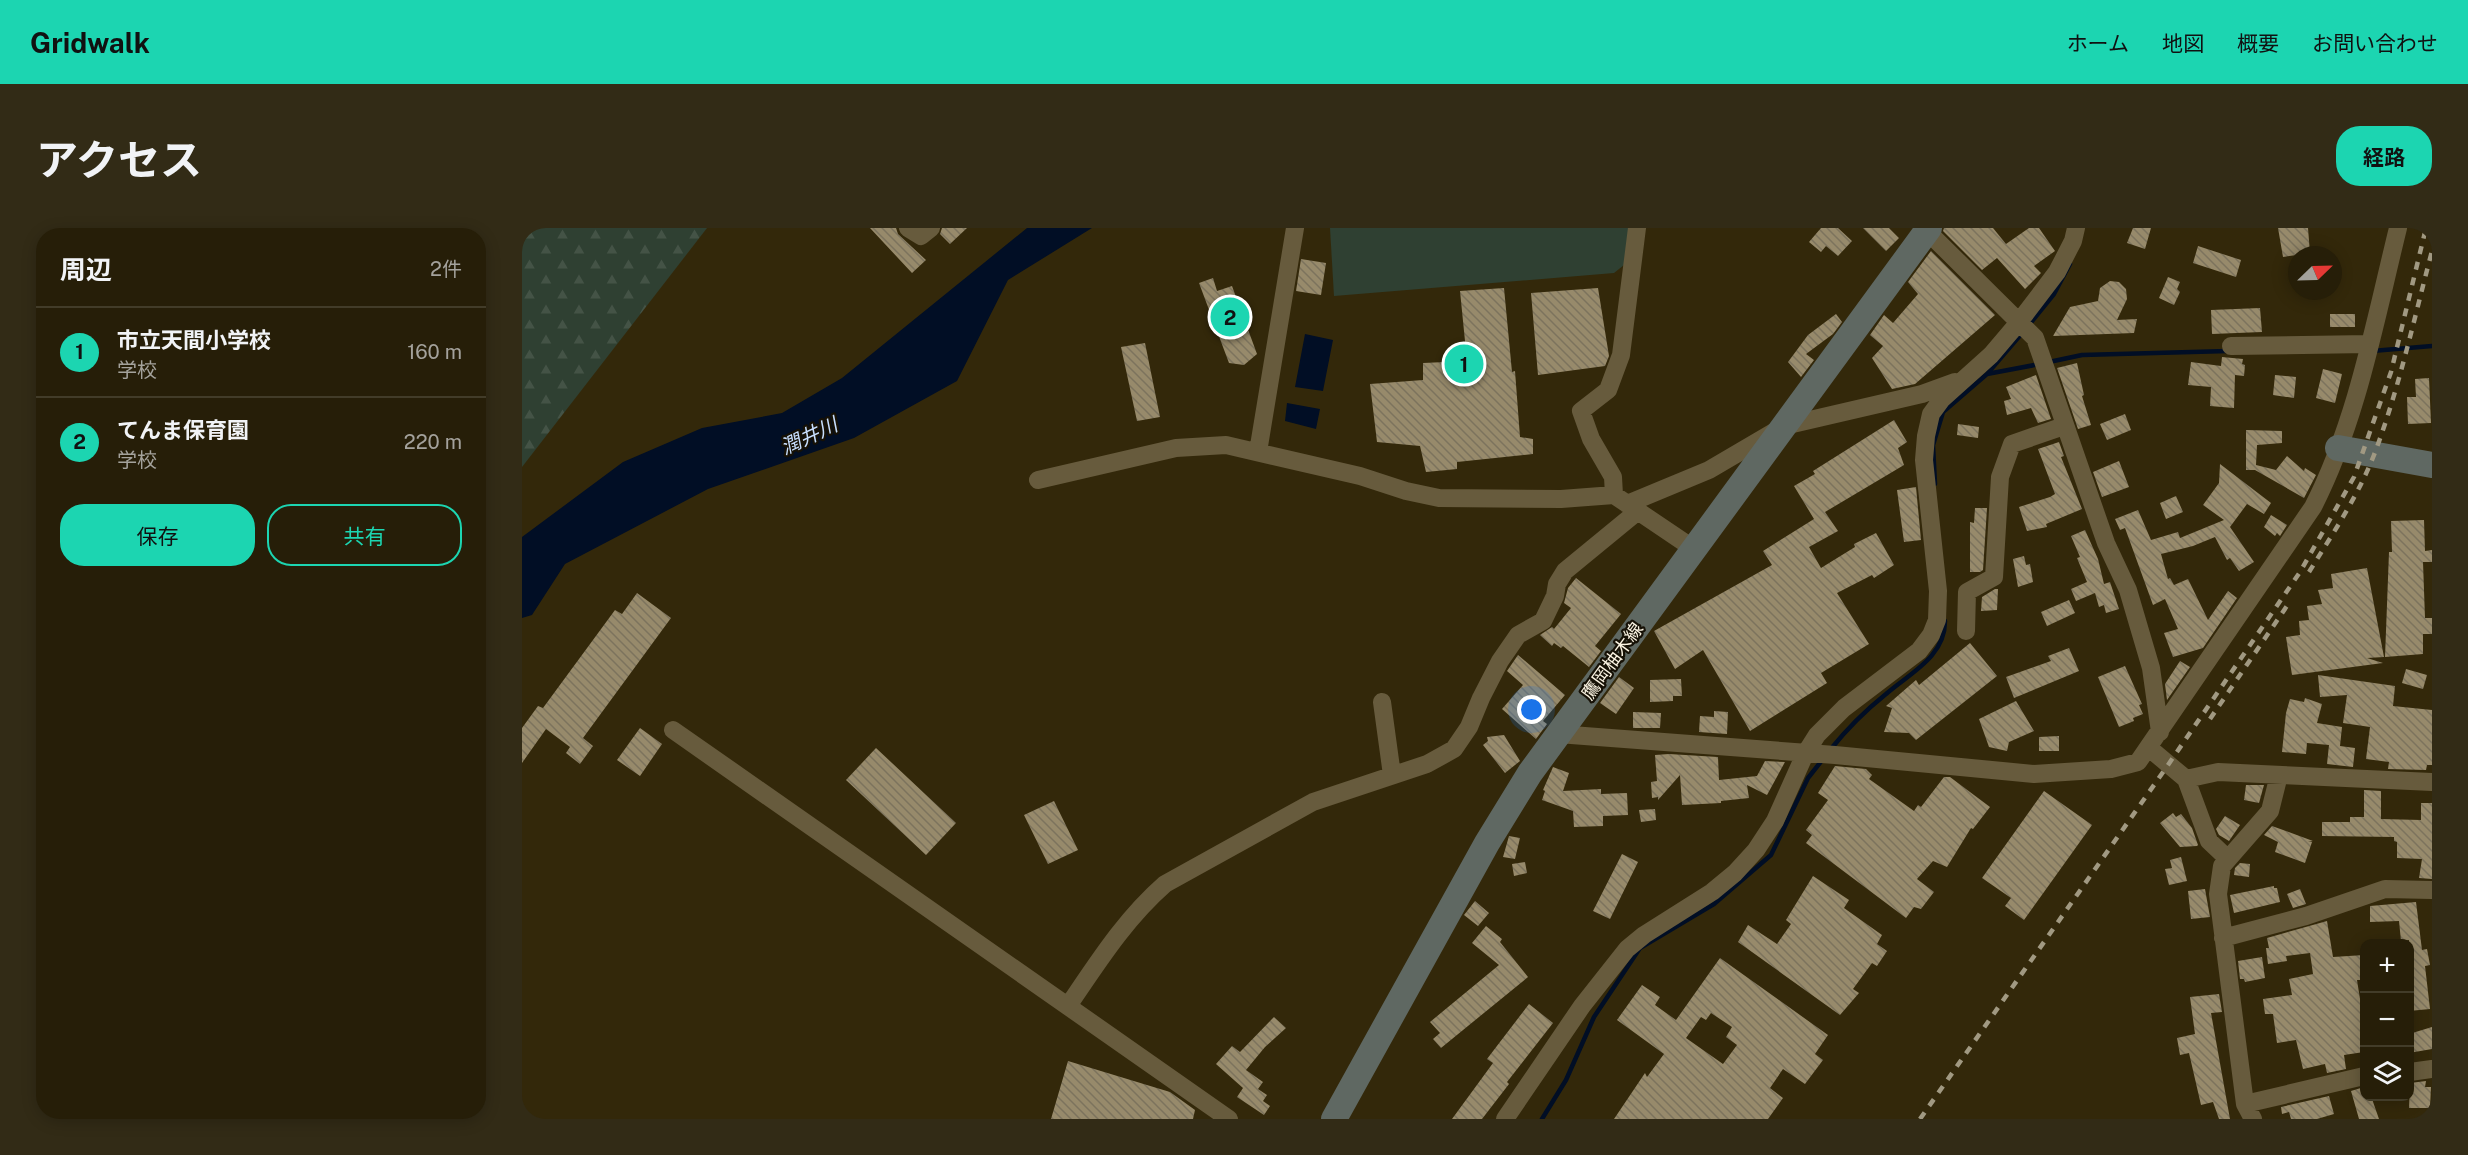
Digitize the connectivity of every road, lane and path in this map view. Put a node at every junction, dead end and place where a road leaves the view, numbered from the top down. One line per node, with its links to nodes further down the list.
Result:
1 (908, 228): 2 (street)
2 (931, 228)
3 (1295, 228): 15 (street)
4 (1637, 228): 18 (street)
5 (2076, 228): 8 (street)
6 (2398, 228): 9 (street)
7 (1928, 230): 8 (street); 12 (main road, 鷹岡柚木線)
8 (2019, 322): 11 (street); 13 (street)
9 (2369, 344): 10 (street); 14 (street)
10 (2231, 346)
11 (1965, 379): 12 (street); 26 (street)
12 (1784, 426): 18 (street); 19 (main road, 鷹岡柚木線)
13 (2064, 426): 20 (street); 23 (street)
14 (2338, 448): 16 (main road); 23 (street)
15 (1258, 452): 17 (street); 18 (street)
16 (2432, 465)
17 (1038, 480)
18 (1626, 503): 19 (street); 27 (street)
19 (1694, 549): 24 (main road, 鷹岡柚木線)
20 (1966, 631)
21 (1382, 702): 27 (street)
22 (673, 730): 34 (street)
23 (2160, 732): 25 (street)
24 (1558, 734): 26 (street); 40 (main road, 鷹岡柚木線)
25 (2149, 748): 26 (street); 29 (street)
26 (1807, 755): 41 (street)
27 (1392, 775): 34 (street)
28 (2279, 776): 29 (street); 30 (street); 31 (street)
29 (2186, 779): 31 (street)
30 (2432, 782)
31 (2227, 858): 33 (street)
32 (2432, 890): 33 (street)
33 (2223, 938): 38 (street)
34 (1068, 1006): 39 (street)
35 (2432, 1069): 36 (street)
36 (2414, 1071)
37 (2360, 1077): 38 (street)
38 (2249, 1111)
39 (1228, 1119)
40 (1335, 1119)
41 (1504, 1119)

